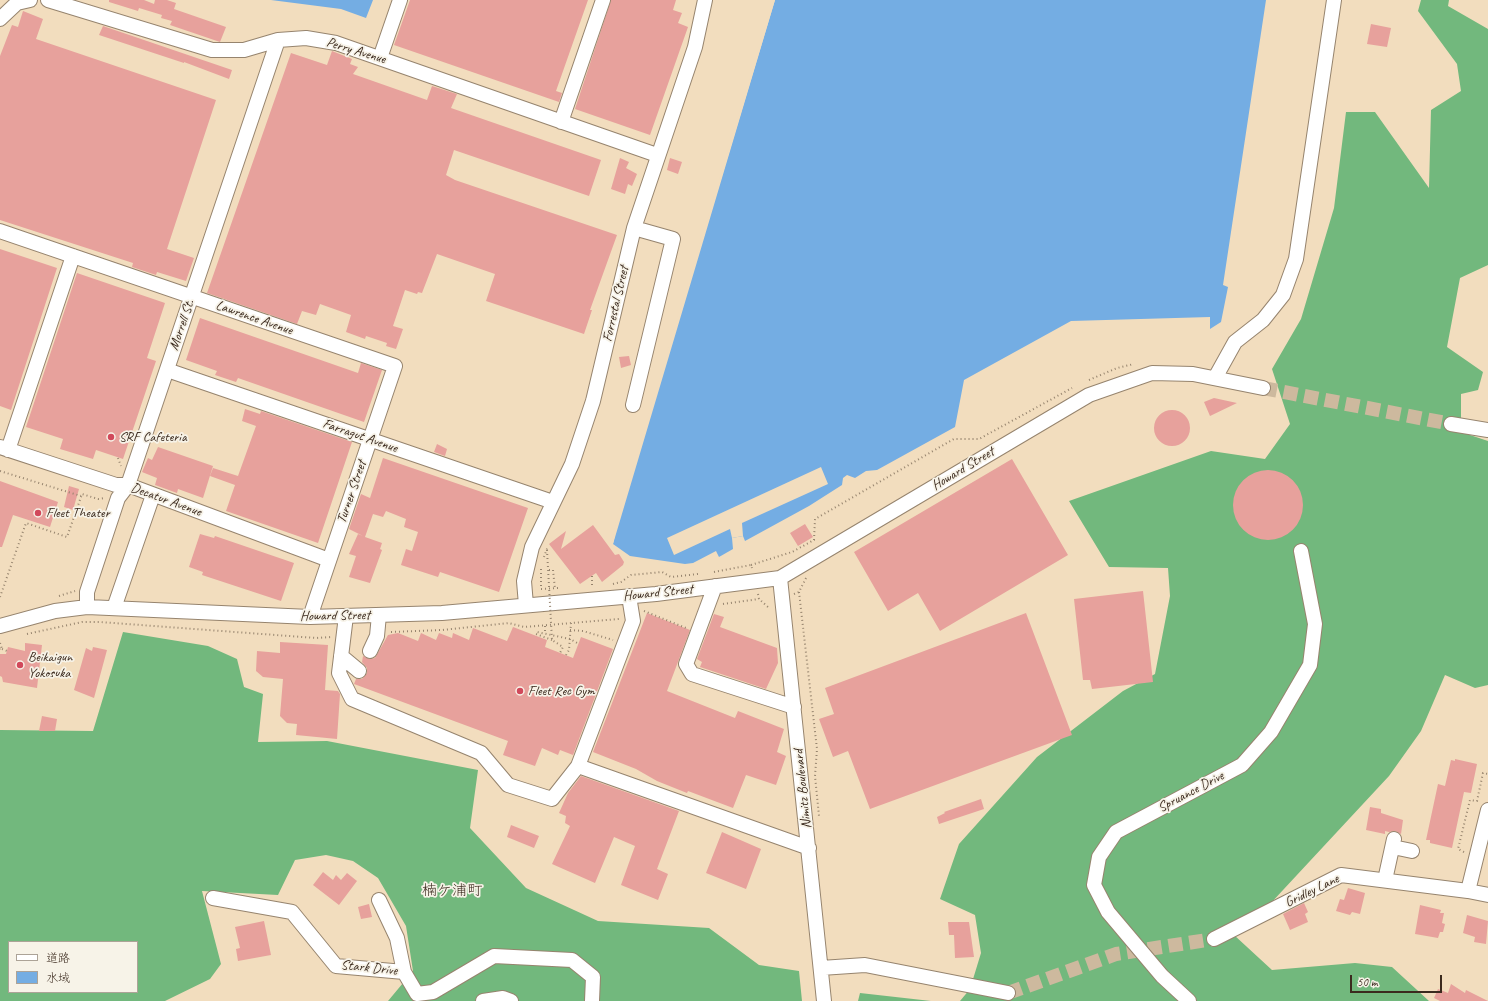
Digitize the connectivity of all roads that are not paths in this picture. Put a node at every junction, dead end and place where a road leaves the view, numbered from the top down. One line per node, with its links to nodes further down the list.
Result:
1 (48, 0): 8 (street, Perry Avenue)
2 (400, 0): 9 (street)
3 (603, 0): 10 (street)
4 (705, 0): 11 (street, Forrestal Street)
5 (1334, 0): 18 (street)
6 (23, 2): 7 (street)
7 (0, 19)
8 (278, 40): 9 (street, Perry Avenue); 15 (street, Morrell St.)
9 (380, 58): 10 (street, Perry Avenue)
10 (561, 122): 11 (street, Perry Avenue)
11 (657, 156): 12 (street, Forrestal Street)
12 (634, 228): 20 (street); 27 (street, Forrestal Street)
13 (0, 231): 14 (street, Lawrence Avenue)
14 (73, 256): 15 (street, Lawrence Avenue); 24 (street)
15 (192, 297): 16 (street, Lawrence Avenue); 17 (street, Morrell St.)
16 (395, 366): 23 (street, Turner Street)
17 (167, 370): 23 (street, Farragut Avenue); 25 (street, Morrell St.)
18 (1215, 378): 19 (street, Howard Street); 30 (street, Howard Street)
19 (1264, 388)
20 (633, 405)
21 (1451, 424): 22 (street)
22 (1488, 430)
23 (370, 439): 27 (street, Farragut Avenue); 29 (street, Turner Street)
24 (4, 449): 25 (street, Decatur Avenue)
25 (128, 486): 26 (street, Decatur Avenue); 34 (street, Morrell St.)
26 (153, 495): 29 (street, Decatur Avenue); 35 (street)
27 (553, 502): 33 (street, Forrestal Street)
28 (1301, 551): 61 (street, Spruance Drive)
29 (329, 560): 38 (street, Turner Street)
30 (780, 578): 31 (street, Howard Street); 43 (street, Nimitz Boulevard)
31 (715, 586): 32 (street, Howard Street); 43 (street)
32 (629, 596): 33 (street, Howard Street); 44 (street)
33 (526, 605): 36 (street, Howard Street)
34 (87, 607): 35 (street, Howard Street); 39 (street, Howard Street)
35 (114, 608): 38 (street, Howard Street)
36 (379, 615): 37 (street, Howard Street); 40 (street)
37 (346, 616): 38 (street, Howard Street); 41 (street)
38 (310, 617)
39 (0, 626)
40 (370, 651)
41 (341, 656): 42 (street); 44 (street)
42 (359, 671)
43 (794, 707): 46 (street, Nimitz Boulevard)
44 (578, 766): 46 (street)
45 (1488, 810): 49 (street)
46 (809, 848): 54 (street, Nimitz Boulevard)
47 (1412, 851): 48 (street)
48 (1385, 880): 49 (street, Gridley Lane); 53 (street, Gridley Lane)
49 (1468, 891): 50 (street, Gridley Lane)
50 (1488, 895)
51 (214, 898): 55 (street, Stark Drive)
52 (379, 900): 55 (street)
53 (1214, 939)
54 (821, 968): 56 (street); 60 (street, Nimitz Boulevard)
55 (404, 972): 59 (street, Stark Drive)
56 (1008, 993)
57 (483, 1001): 58 (street)
58 (511, 1001)
59 (592, 1001)
60 (824, 1001)
61 (1189, 1001)

